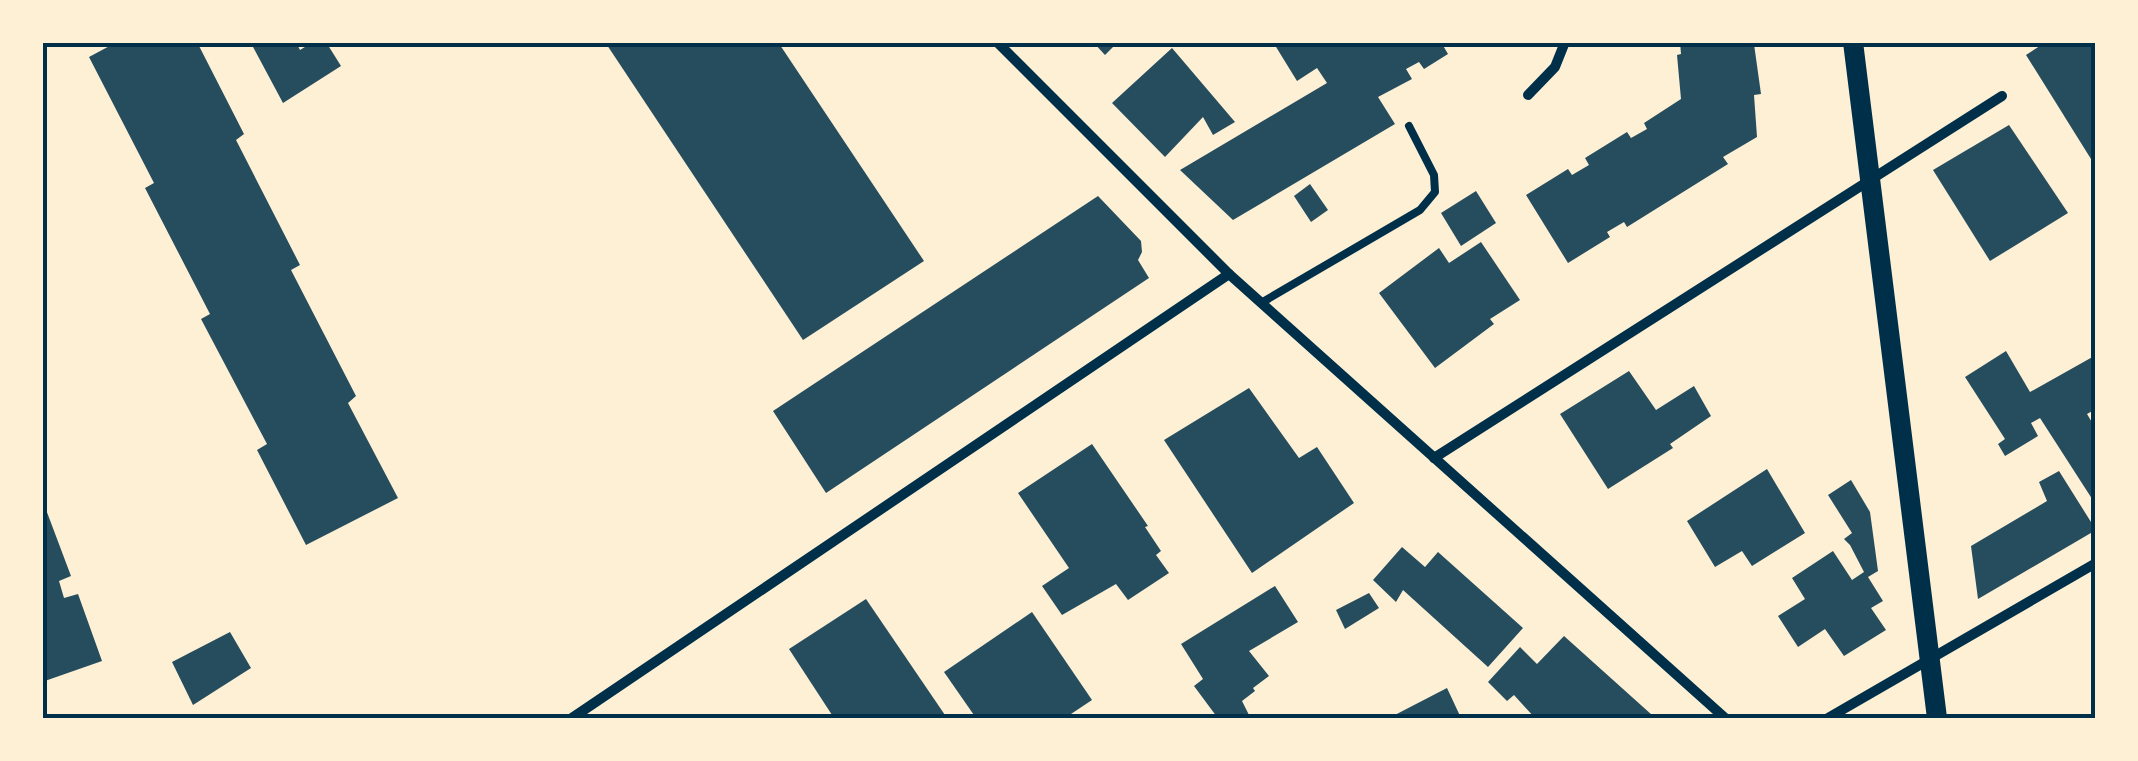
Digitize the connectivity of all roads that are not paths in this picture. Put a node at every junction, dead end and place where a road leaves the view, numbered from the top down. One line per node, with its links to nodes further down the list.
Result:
1 (997, 42): 7 (street)
2 (1565, 42): 4 (street)
3 (1853, 42): 14 (main road)
4 (1528, 94)
5 (2002, 96): 9 (street)
6 (1409, 126): 8 (lane)
7 (1229, 274): 8 (street); 11 (street)
8 (1261, 303): 9 (street)
9 (1434, 458): 12 (street)
10 (2096, 563): 13 (street)
11 (572, 718)
12 (1725, 718)
13 (1828, 718)
14 (1937, 718)

